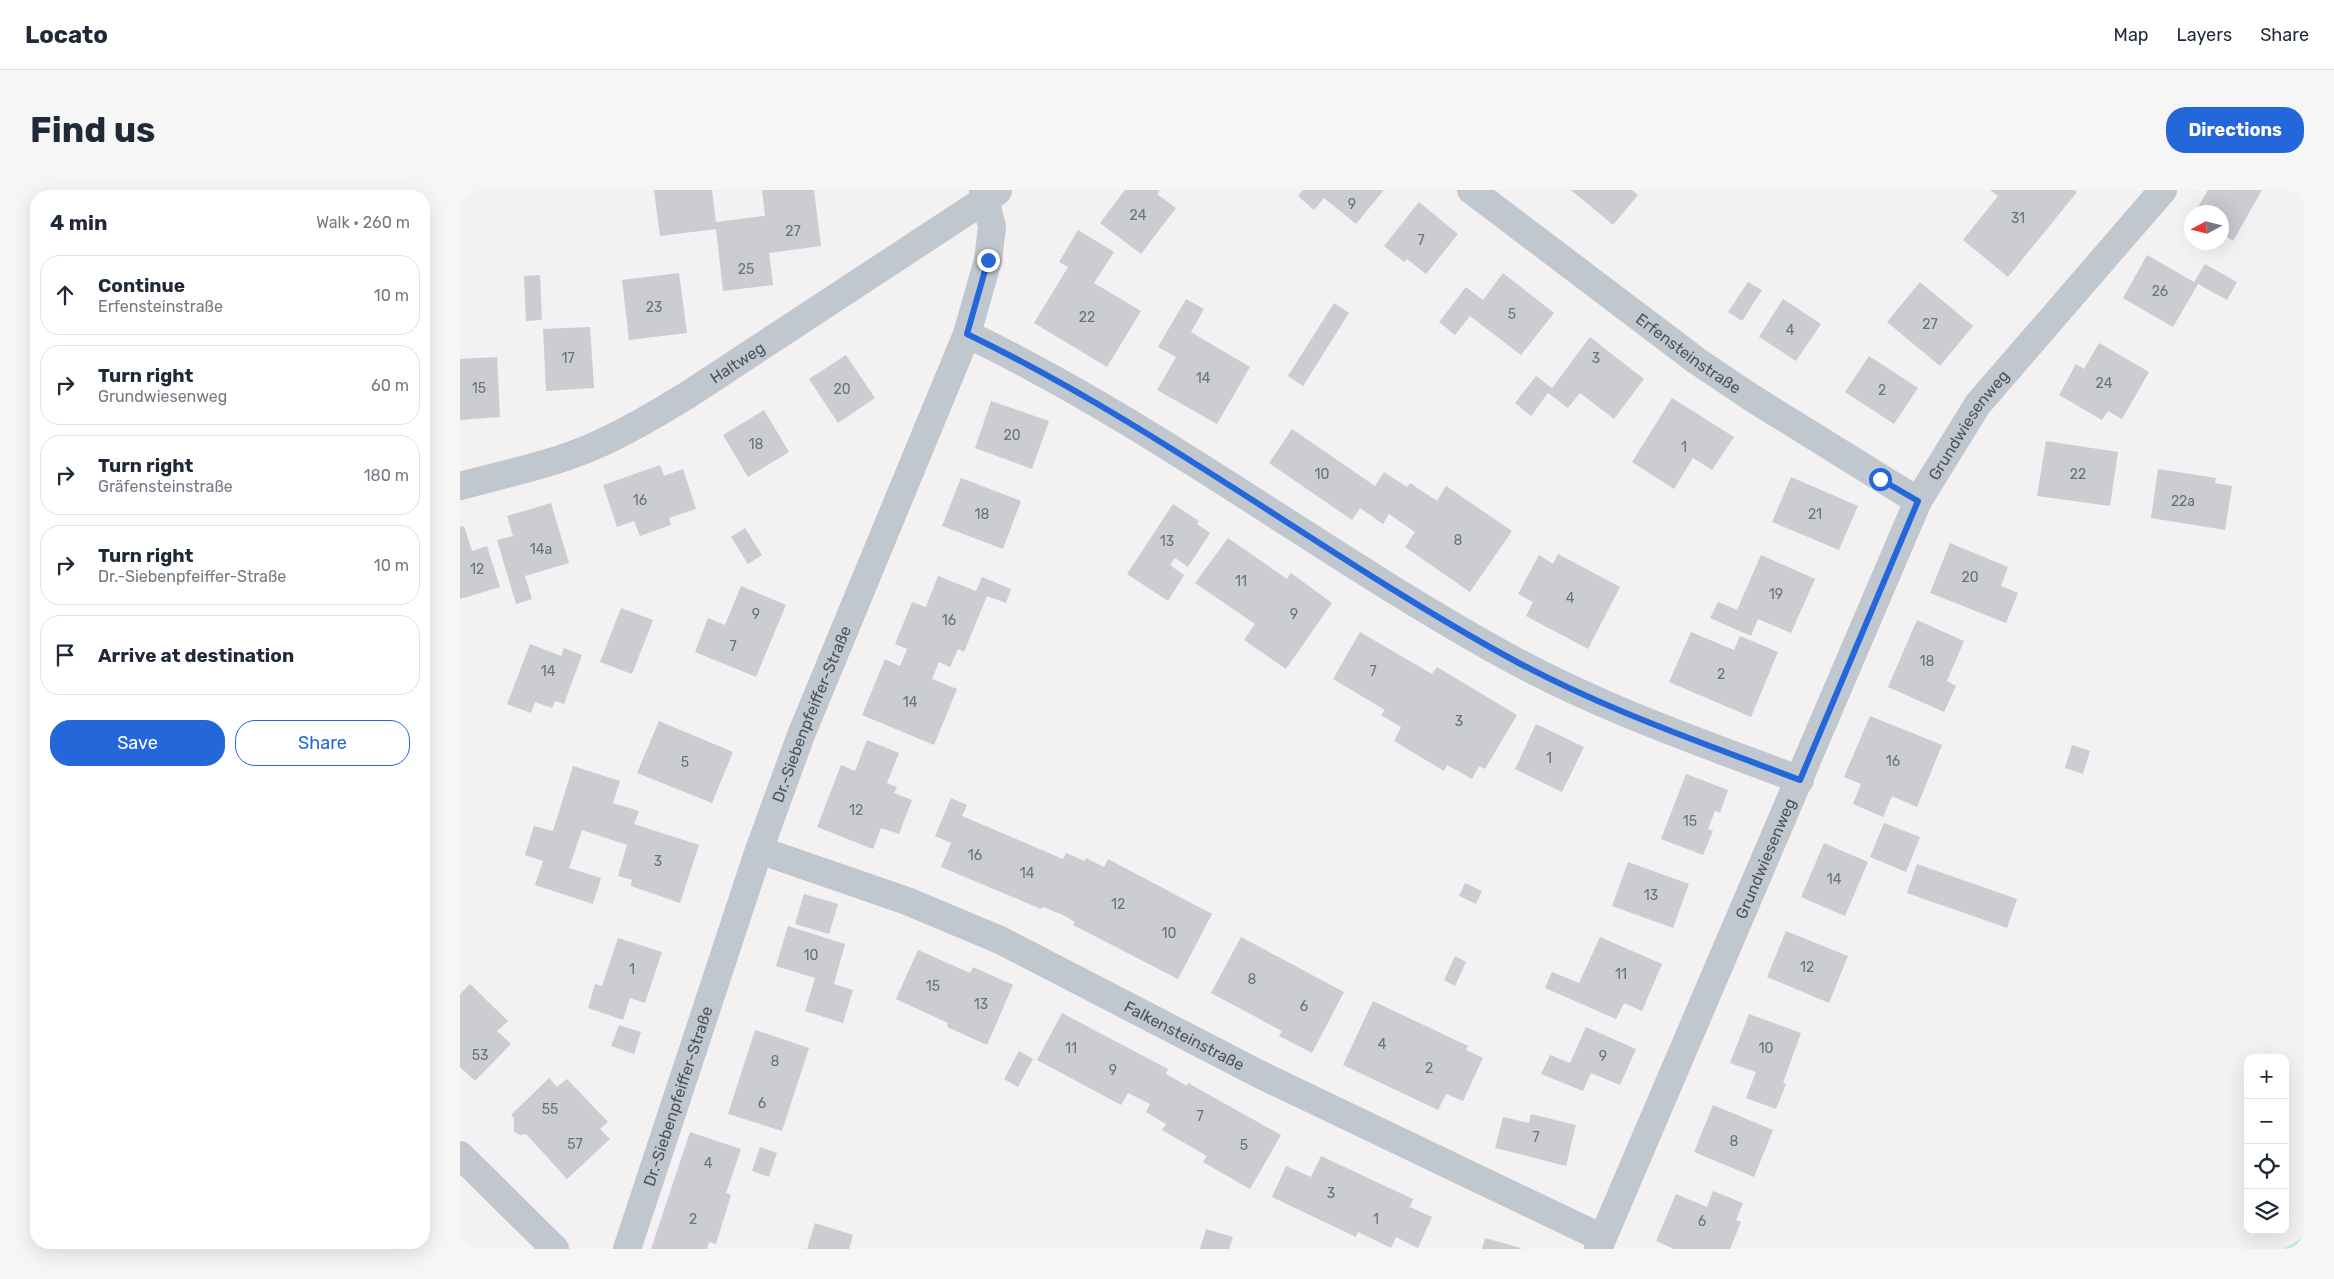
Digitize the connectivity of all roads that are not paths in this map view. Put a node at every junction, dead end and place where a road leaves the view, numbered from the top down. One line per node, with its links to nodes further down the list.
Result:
1 (1471, 190): 6 (street, Erfensteinstraße)
2 (2163, 190): 6 (street, Grundwiesenweg)
3 (989, 193): 4 (street, Dr.-Siebenpfeiffer-Straße); 5 (street, Haltweg)
4 (967, 334): 7 (street); 8 (street, Dr.-Siebenpfeiffer-Straße)
5 (460, 486)
6 (1918, 501): 7 (street, Grundwiesenweg)
7 (1800, 780): 10 (street, Grundwiesenweg)
8 (759, 850): 10 (street, Falkensteinstraße); 12 (street, Dr.-Siebenpfeiffer-Straße)
9 (460, 1155): 11 (street)
10 (1600, 1244)
11 (555, 1249)
12 (627, 1249)

